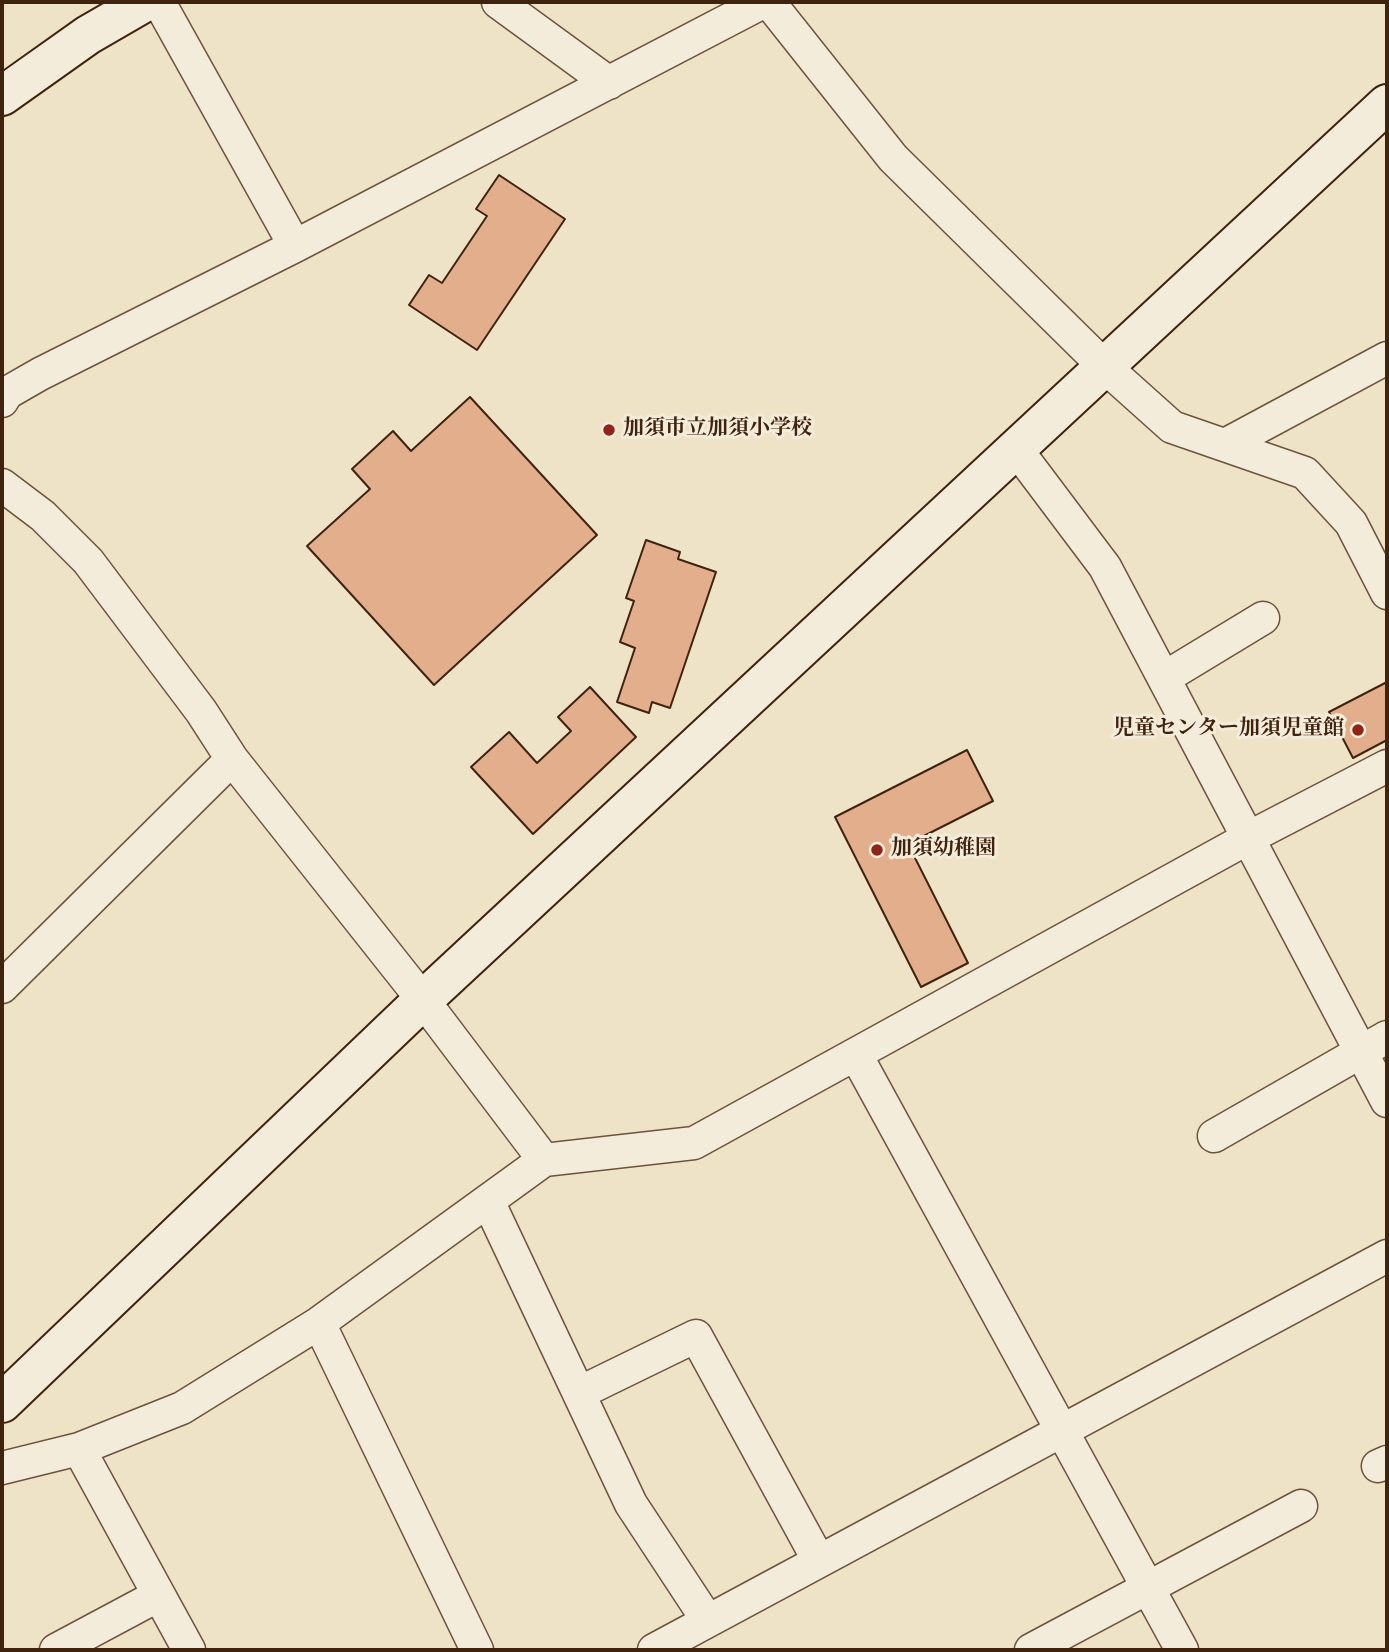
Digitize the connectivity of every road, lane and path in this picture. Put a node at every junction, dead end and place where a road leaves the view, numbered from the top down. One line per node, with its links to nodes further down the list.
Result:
1 (145, 2): 7 (street)
2 (159, 2): 9 (street)
3 (498, 2): 6 (street)
4 (763, 2): 6 (street)
5 (769, 2): 11 (street)
6 (609, 83): 9 (street)
7 (2, 96)
8 (1387, 104): 11 (street)
9 (295, 246): 12 (street)
10 (1387, 358): 13 (street)
11 (1105, 367): 13 (street); 14 (street)
12 (2, 401)
13 (1224, 445): 16 (street)
14 (1017, 450): 18 (street); 23 (street)
15 (2, 485): 19 (street)
16 (1387, 593)
17 (1264, 618): 18 (street)
18 (1164, 678): 21 (street)
19 (232, 759): 22 (street); 23 (street)
20 (1387, 766): 21 (street)
21 (1250, 837): 24 (street); 25 (street)
22 (2, 987)
23 (423, 1000): 28 (street); 33 (street)
24 (1374, 1044): 26 (street); 27 (street)
25 (856, 1055): 28 (street); 34 (street)
26 (1387, 1101)
27 (1214, 1136)
28 (544, 1160): 29 (street)
29 (488, 1201): 31 (street); 32 (street)
30 (1387, 1256): 34 (street)
31 (318, 1322): 35 (street); 44 (street)
32 (579, 1393): 38 (street); 41 (street)
33 (2, 1403)
34 (1062, 1430): 38 (street); 39 (street)
35 (79, 1449): 36 (street); 40 (street)
36 (2, 1468)
37 (1301, 1506): 39 (street)
38 (819, 1561): 41 (street)
39 (1149, 1589): 46 (street); 47 (street)
40 (159, 1595): 42 (street); 43 (street)
41 (700, 1634): 45 (street)
42 (56, 1650)
43 (189, 1650)
44 (477, 1650)
45 (654, 1650)
46 (1031, 1650)
47 (1182, 1650)

